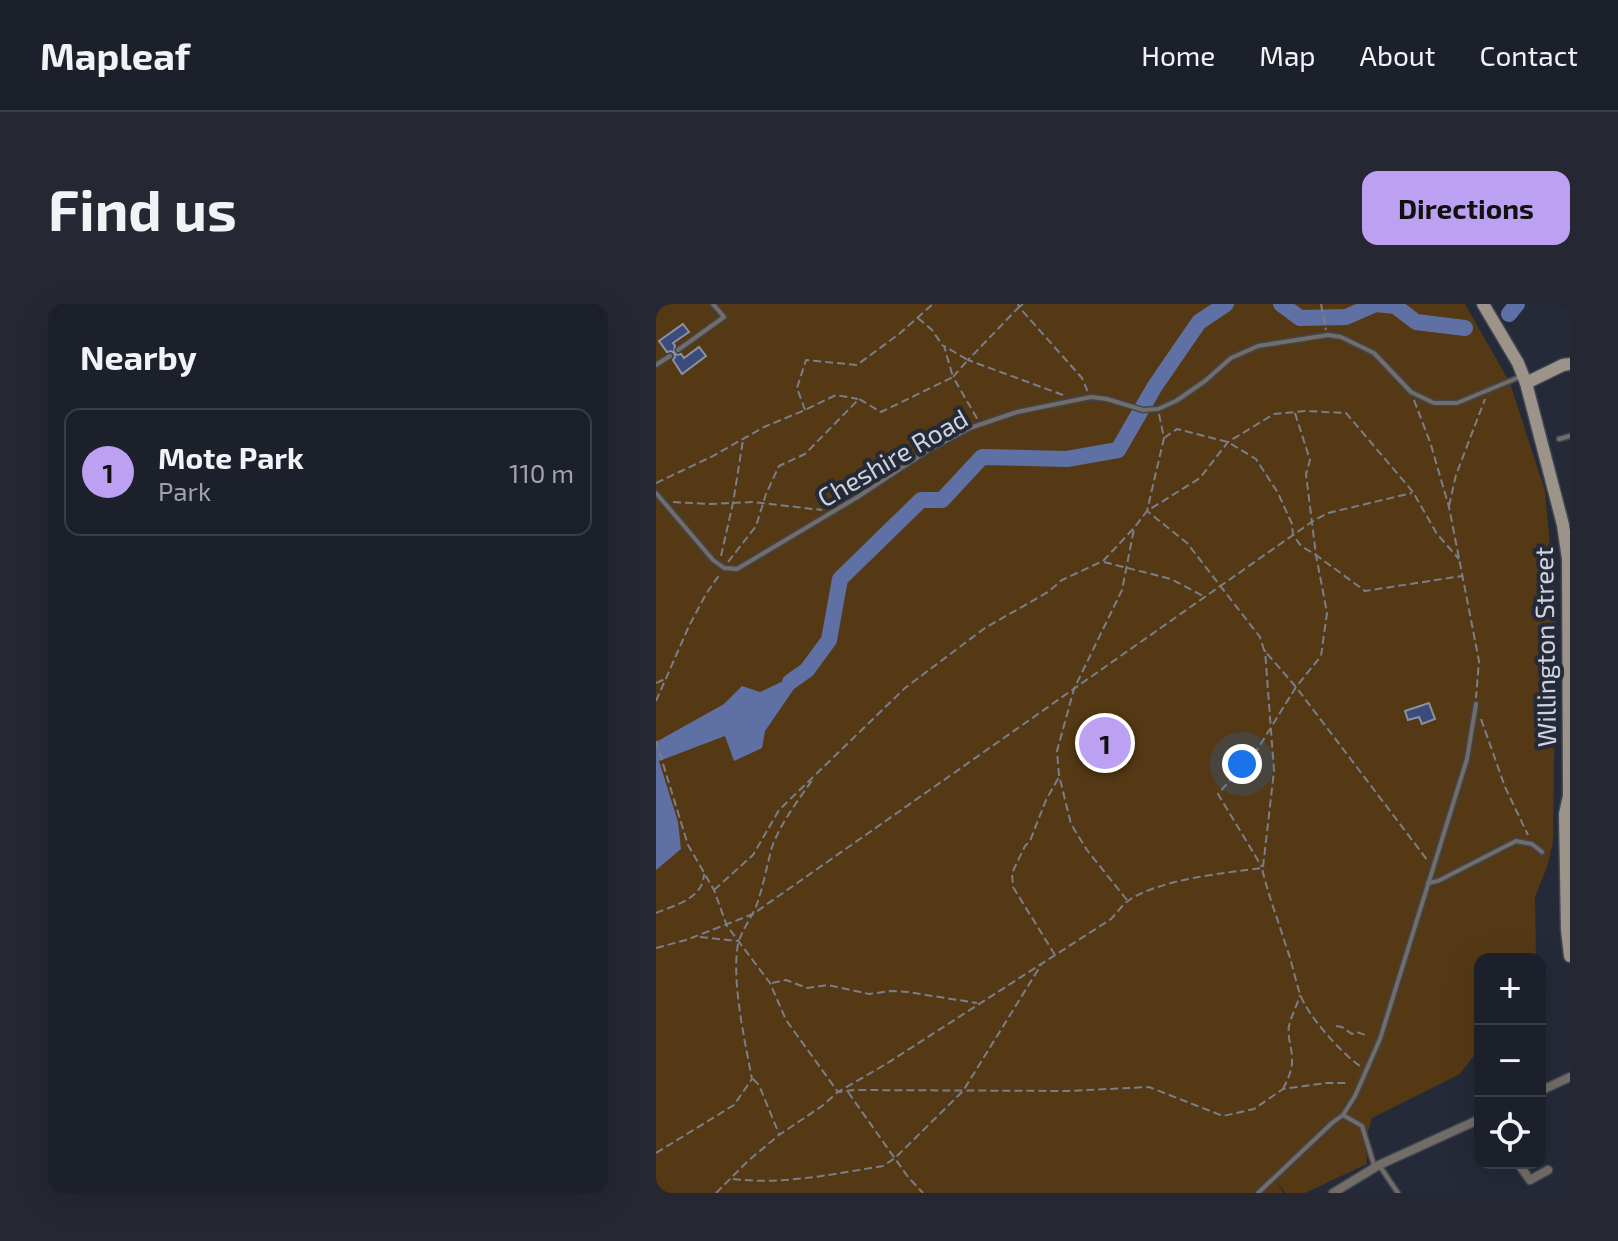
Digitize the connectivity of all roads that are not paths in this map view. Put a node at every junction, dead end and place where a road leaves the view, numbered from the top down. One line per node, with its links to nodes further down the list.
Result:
1 (713, 304): 3 (lane)
2 (1483, 304): 7 (street, Willington Street)
3 (678, 350)
4 (670, 356): 6 (lane)
5 (1570, 364): 7 (street)
6 (656, 365)
7 (1524, 380): 10 (lane, Cheshire Road); 13 (street, Willington Street)
8 (1570, 436): 9 (lane)
9 (1559, 439)
10 (656, 493)
11 (1476, 704): 14 (lane)
12 (1542, 852): 14 (lane)
13 (1568, 858): 15 (street, Willington Street)
14 (1428, 883): 18 (lane)
15 (1570, 956)
16 (1570, 1077): 17 (street)
17 (1546, 1088)
18 (1343, 1115): 20 (lane); 23 (lane)
19 (1474, 1122): 20 (street)
20 (1377, 1166): 24 (street); 25 (lane)
21 (1522, 1169): 22 (street)
22 (1548, 1170)
23 (1258, 1193)
24 (1333, 1193)
25 (1398, 1193)

